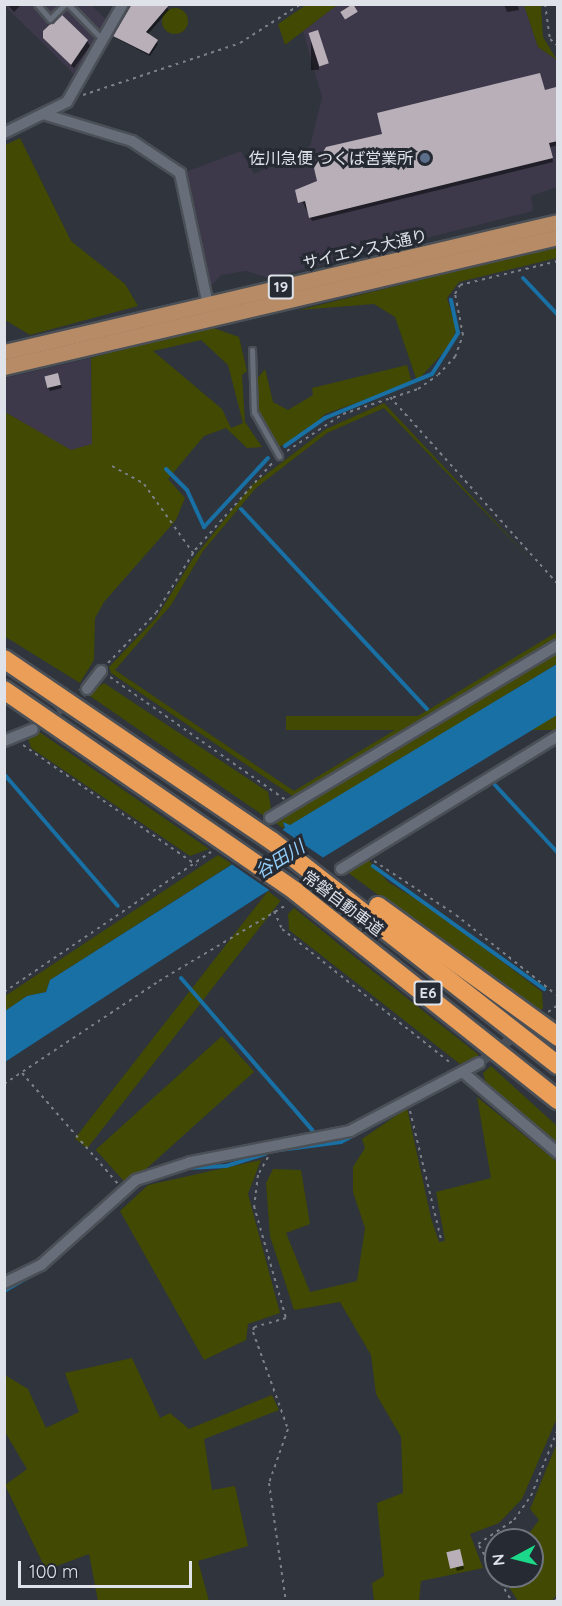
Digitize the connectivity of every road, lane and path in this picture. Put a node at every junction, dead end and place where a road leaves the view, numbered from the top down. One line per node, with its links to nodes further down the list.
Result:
1 (37, 4): 2 (lane)
2 (67, 4): 6 (lane)
3 (123, 4): 6 (street)
4 (301, 4): 8 (path)
5 (545, 4): 7 (path)
6 (104, 40): 8 (street)
7 (558, 46)
8 (67, 102): 9 (street)
9 (43, 114): 10 (street); 14 (street)
10 (4, 133)
11 (558, 222): 14 (main road, サイエンス大通り / 19)
12 (558, 237): 17 (main road, サイエンス大通り / 19)
13 (558, 261): 18 (path)
14 (208, 305): 16 (main road, サイエンス大通り / 19)
15 (252, 350): 19 (lane)
16 (4, 352)
17 (4, 367)
18 (390, 397): 19 (path); 22 (path)
19 (279, 456): 21 (path)
20 (111, 466): 21 (path)
21 (193, 553): 25 (path)
22 (558, 584)
23 (558, 645): 31 (street)
24 (4, 659): 32 (highway)
25 (101, 671): 26 (street); 31 (path)
26 (87, 689)
27 (4, 690): 37 (highway, 常磐自動車道 / E6)
28 (33, 729): 30 (street)
29 (558, 736): 34 (street)
30 (9, 740): 35 (path)
31 (290, 806): 32 (street)
32 (266, 830): 36 (highway)
33 (212, 852): 35 (path)
34 (362, 853): 36 (street); 40 (path)
35 (196, 865): 39 (path)
36 (330, 872): 43 (highway); 45 (highway, 常磐自動車道 / E6)
37 (290, 898): 38 (path); 50 (highway, 常磐自動車道 / E6)
38 (274, 911): 46 (path); 47 (path)
39 (4, 992)
40 (558, 996)
41 (558, 1005): 42 (path)
42 (543, 1015)
43 (558, 1037)
44 (479, 1063): 47 (street)
45 (558, 1065)
46 (22, 1073): 48 (path); 53 (path)
47 (465, 1074): 49 (street); 52 (street)
48 (4, 1084)
49 (406, 1101): 51 (street); 54 (path)
50 (558, 1101)
51 (267, 1145): 53 (street); 62 (path)
52 (558, 1153)
53 (123, 1190): 55 (street)
54 (441, 1239)
55 (4, 1283)
56 (558, 1429): 57 (path)
57 (502, 1528)
58 (484, 1540): 59 (path)
59 (484, 1554)
60 (504, 1588): 63 (path)
61 (558, 1597): 64 (path)
62 (286, 1602)
63 (512, 1602)
64 (554, 1602)

